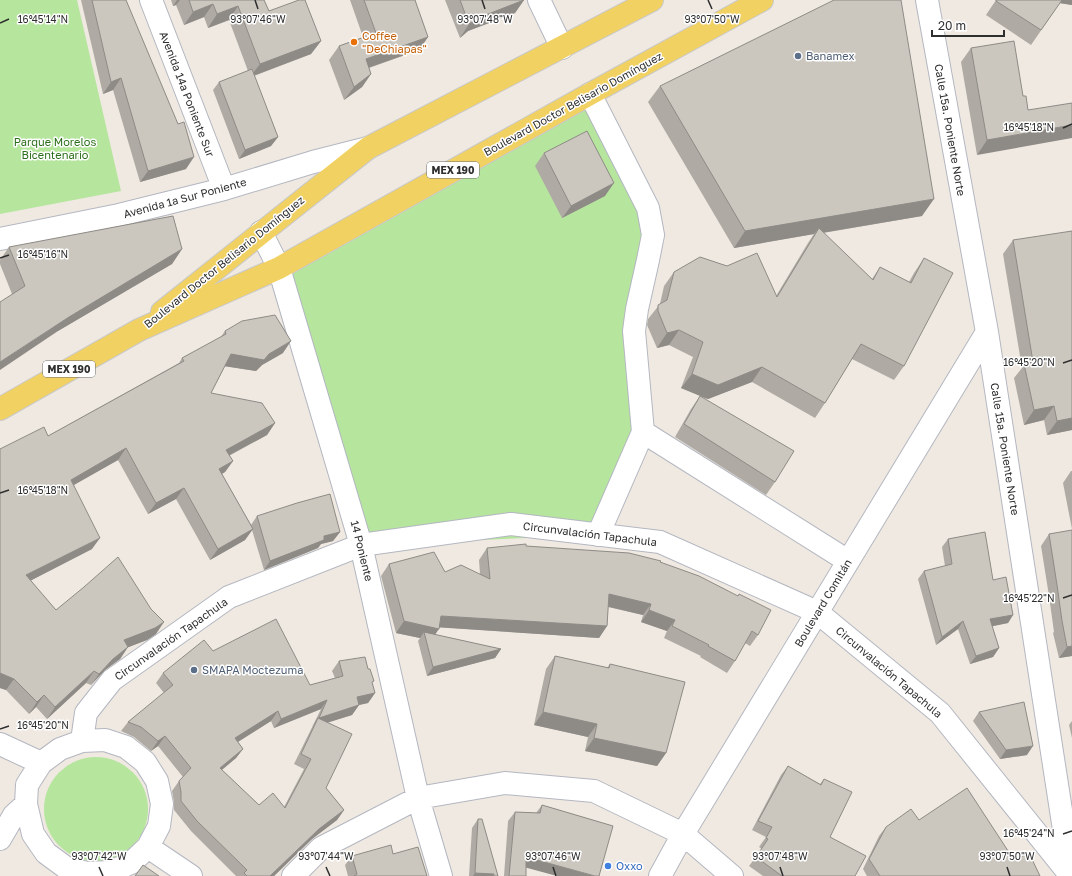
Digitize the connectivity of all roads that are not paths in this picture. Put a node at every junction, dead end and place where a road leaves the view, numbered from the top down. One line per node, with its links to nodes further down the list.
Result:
1 (151, 0): 9 (street, Avenida 14a Poniente Sur)
2 (539, 0): 6 (street)
3 (652, 0): 6 (main road, Boulevard Doctor Belisario Domínguez / MEX 190)
4 (762, 0): 7 (main road, Boulevard Doctor Belisario Domínguez / MEX 190)
5 (927, 0): 14 (street, Calle 15a. Poniente Norte)
6 (562, 48): 8 (main road, Boulevard Doctor Belisario Domínguez / MEX 190)
7 (590, 94): 12 (main road, Boulevard Doctor Belisario Domínguez / MEX 190); 16 (street)
8 (368, 148): 9 (street, Avenida 1a Sur Poniente); 10 (main road, Boulevard Doctor Belisario Domínguez / MEX 190)
9 (224, 189): 11 (street, Avenida 1a Sur Poniente)
10 (261, 232): 12 (street, 14 Poniente); 13 (main road, Boulevard Doctor Belisario Domínguez / MEX 190)
11 (0, 239)
12 (279, 268): 13 (main road, Boulevard Doctor Belisario Domínguez / MEX 190); 18 (street, 14 Poniente)
13 (139, 330): 15 (main road, MEX 190)
14 (987, 332): 19 (street, Boulevard Comitán); 34 (street, Calle 15a. Poniente Norte)
15 (0, 409)
16 (643, 432): 17 (street); 19 (street)
17 (598, 535): 18 (street, Circunvalación Tapachula); 20 (street, Circunvalación Tapachula)
18 (361, 544): 21 (street, Circunvalación Tapachula); 24 (street, 14 Poniente)
19 (848, 561): 20 (street, Boulevard Comitán)
20 (818, 612): 26 (street, Boulevard Comitán); 34 (street, Circunvalación Tapachula)
21 (82, 741): 23 (street); 28 (street)
22 (0, 744): 23 (street)
23 (41, 763): 25 (street)
24 (418, 798): 26 (street); 30 (street); 31 (street, 14 Poniente)
25 (26, 804): 27 (street); 28 (street)
26 (683, 834): 32 (street, Boulevard Comitán); 33 (street)
27 (0, 839)
28 (148, 847): 29 (street)
29 (191, 876)
30 (293, 876)
31 (441, 876)
32 (660, 876)
33 (732, 876)
34 (1071, 876)

